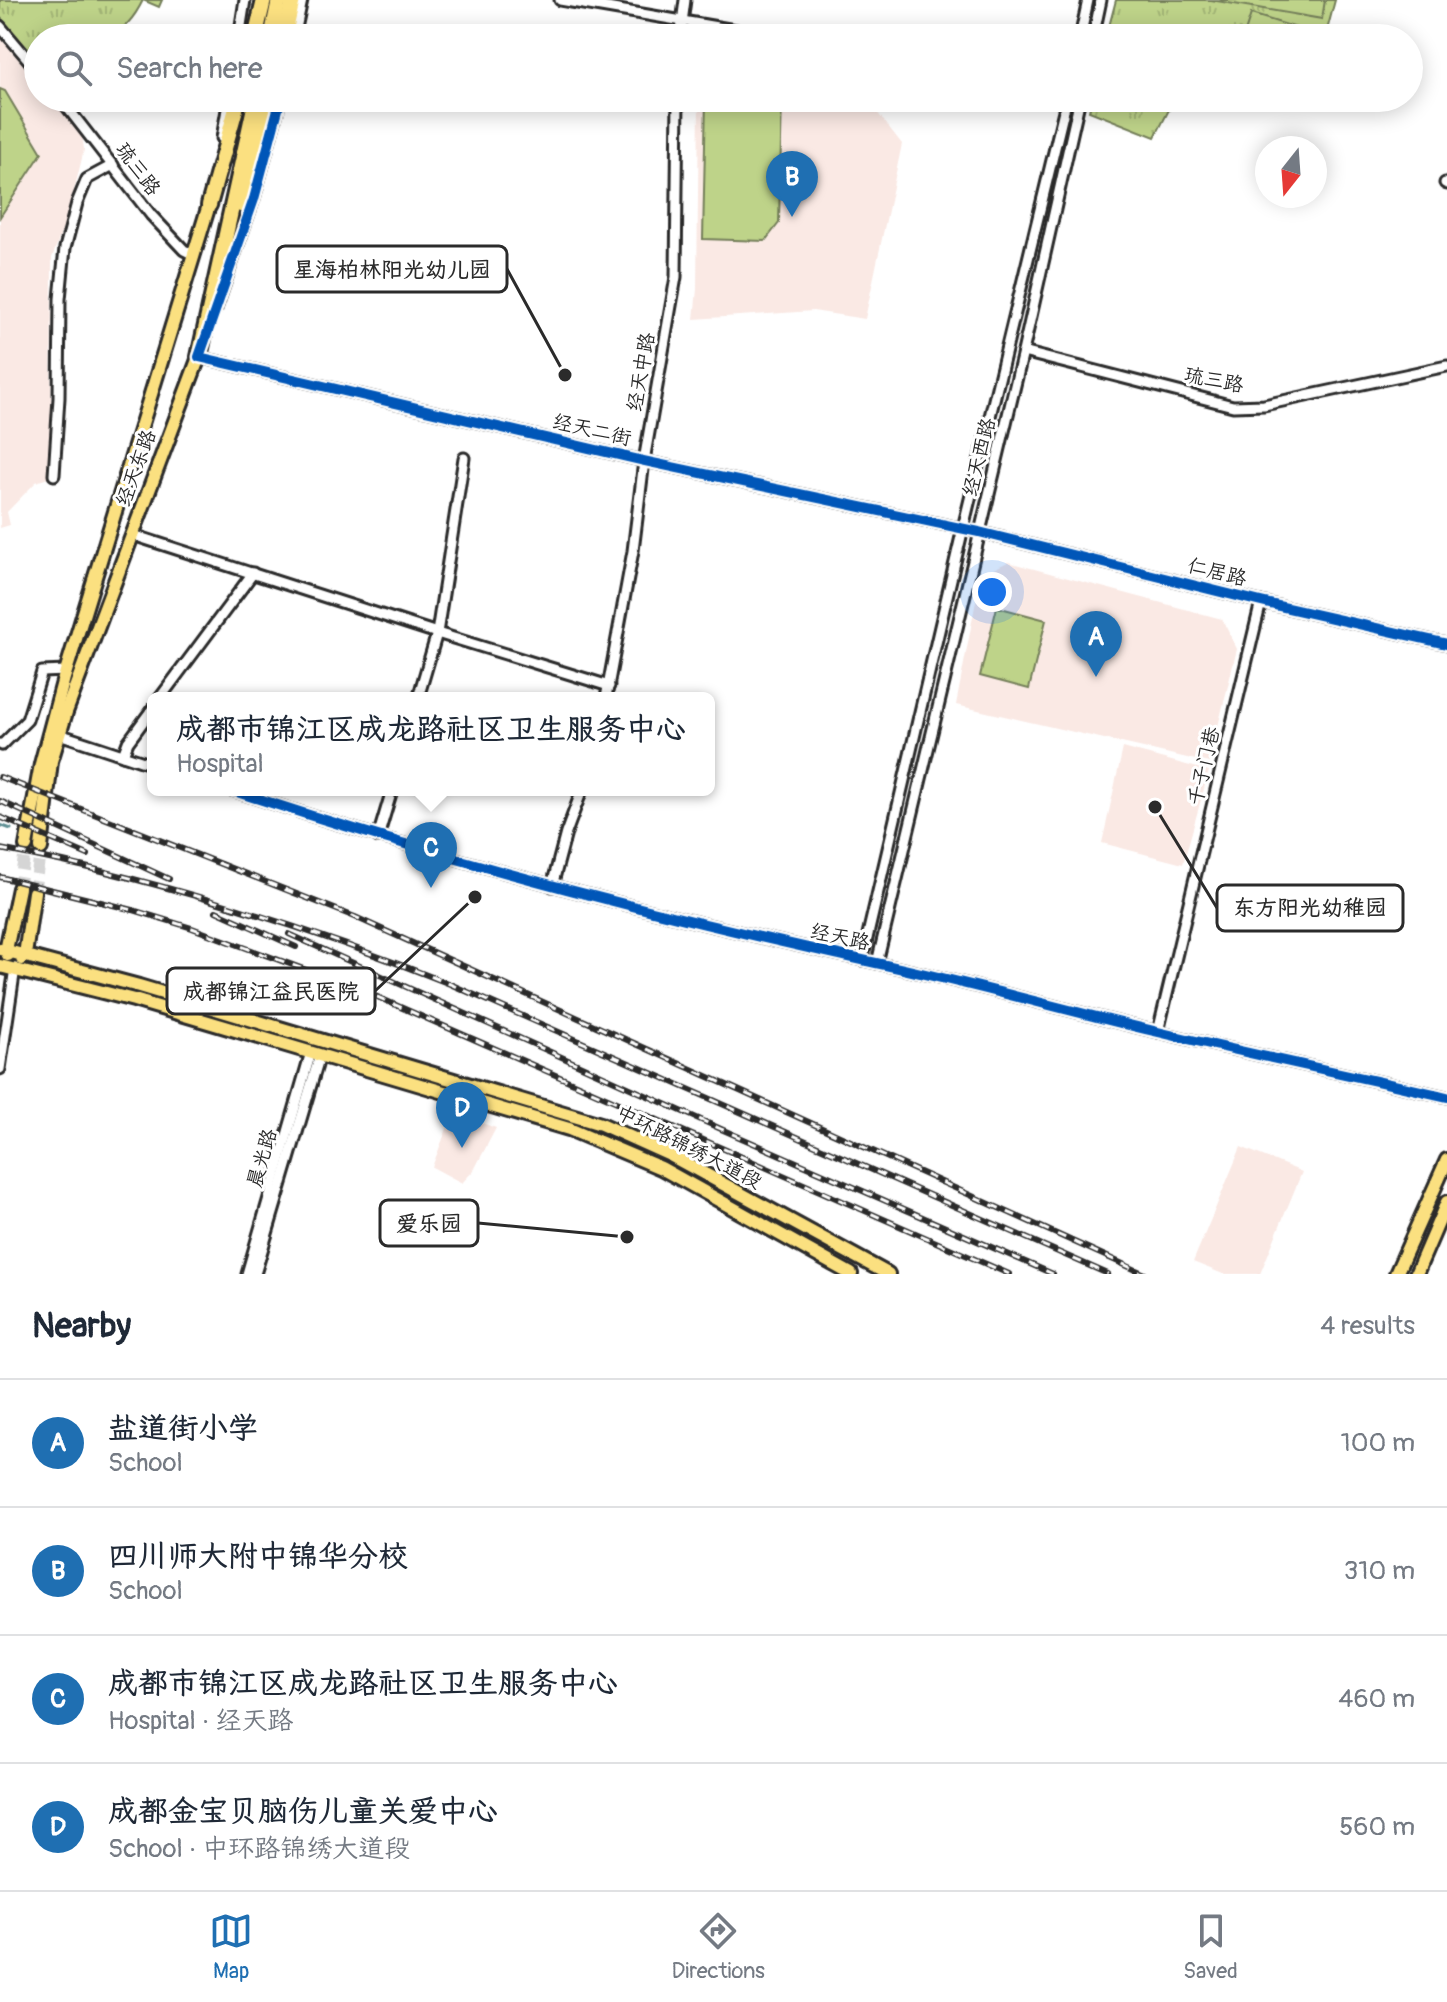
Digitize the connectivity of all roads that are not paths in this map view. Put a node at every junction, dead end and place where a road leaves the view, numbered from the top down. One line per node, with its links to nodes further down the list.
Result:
1 (245, 0): 11 (street)
2 (262, 0): 12 (highway)
3 (279, 0): 13 (highway)
4 (293, 0): 14 (highway)
5 (302, 0): 15 (street)
6 (560, 0): 10 (street)
7 (685, 0): 10 (street)
8 (1088, 0): 18 (street)
9 (1101, 0): 19 (street)
10 (680, 20): 16 (street); 17 (street)
11 (241, 24)
12 (257, 24)
13 (274, 24)
14 (287, 24)
15 (297, 24)
16 (680, 24)
17 (703, 24)
18 (1083, 24)
19 (1096, 24)
20 (0, 26): 21 (street)
21 (24, 54)
22 (71, 112): 31 (street, 琉三路)
23 (226, 112): 32 (street)
24 (235, 112): 32 (highway, 经天东路)
25 (253, 112): 34 (highway, 经天东路)
26 (265, 112): 34 (highway)
27 (277, 112): 36 (street)
28 (678, 112): 39 (street, 经天中路)
29 (1064, 112): 41 (street, 经天西路)
30 (1077, 112): 35 (street, 经天西路)
31 (113, 165): 33 (street, 琉三路); 40 (street)
32 (209, 205): 33 (main road, 经天东路)
33 (194, 255): 48 (main road, 经天东路)
34 (219, 274): 36 (highway, 经天东路)
35 (1023, 352): 37 (street, 琉三路); 42 (street, 经天西路)
36 (199, 357): 39 (street, 经天二街); 43 (main road, 经天东路)
37 (1447, 366)
38 (464, 458): 46 (street)
39 (644, 461): 41 (street, 经天二街); 49 (street, 经天中路)
40 (54, 475)
41 (963, 528): 42 (street, 经天二街); 69 (street, 经天西路)
42 (979, 532): 45 (street, 仁居路); 70 (street, 经天西路)
43 (133, 535): 44 (street); 54 (main road, 经天东路)
44 (253, 573): 46 (street); 50 (street)
45 (1261, 602): 47 (street, 仁居路); 73 (street, 千子门巷)
46 (437, 633): 49 (street); 51 (street)
47 (1447, 644)
48 (66, 671): 54 (main road, 经天东路); 55 (street)
49 (609, 686): 52 (street, 经天中路)
50 (164, 692)
51 (420, 692)
52 (608, 692)
53 (147, 716): 56 (street)
54 (54, 732): 56 (street); 62 (main road, 经天东路); 63 (main road, 经天东路)
55 (0, 744)
56 (123, 755): 57 (street)
57 (147, 763)
58 (250, 796): 61 (street, 经天路)
59 (390, 796): 61 (street)
60 (580, 796): 64 (street)
61 (378, 837): 64 (street, 经天路)
62 (26, 846)
63 (41, 848)
64 (552, 886): 69 (street, 经天路)
65 (19, 888): 67 (main road)
66 (34, 892): 68 (main road)
67 (3, 950): 68 (main road, 中环路锦绣大道段); 72 (main road)
68 (25, 955): 72 (main road); 82 (main road, 中环路锦绣大道段)
69 (862, 960): 70 (street, 经天路)
70 (877, 963): 73 (street, 经天路)
71 (0, 966): 72 (main road, 中环路锦绣大道段)
72 (15, 968): 74 (main road, 中环路锦绣大道段); 75 (street)
73 (1158, 1032): 76 (street, 经天路)
74 (316, 1054): 79 (street, 晨光路); 80 (street, 晨光路); 81 (main road, 中环路锦绣大道段)
75 (0, 1069)
76 (1447, 1097)
77 (1447, 1160): 83 (main road)
78 (1447, 1202): 84 (main road)
79 (247, 1274)
80 (255, 1274)
81 (851, 1274)
82 (888, 1274)
83 (1396, 1274)
84 (1416, 1274)

